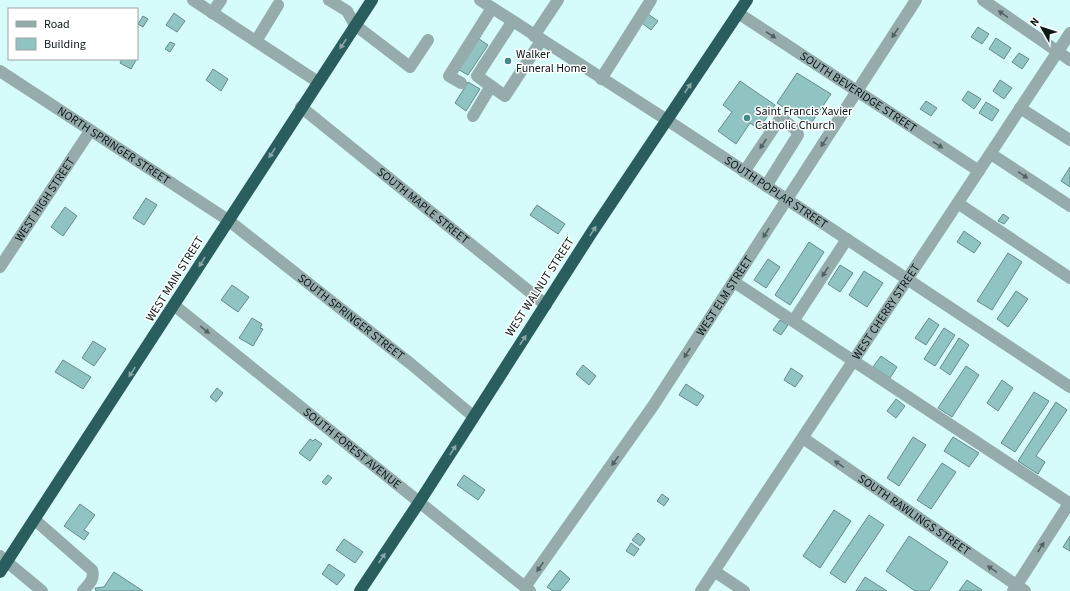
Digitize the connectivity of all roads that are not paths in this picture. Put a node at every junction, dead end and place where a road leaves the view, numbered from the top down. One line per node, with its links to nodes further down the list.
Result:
1 (193, 0): 13 (street)
2 (221, 0): 13 (street)
3 (329, 0): 16 (street)
4 (372, 0): 16 (highway, WEST MAIN STREET)
5 (480, 0): 12 (street, SOUTH POPLAR STREET)
6 (558, 0): 18 (street)
7 (651, 0): 24 (street)
8 (747, 0): 14 (highway, WEST WALNUT STREET)
9 (916, 0): 28 (street, WEST ELM STREET, one-way to 28)
10 (983, 0): 21 (street, one-way to 10)
11 (278, 5): 20 (street)
12 (492, 8): 15 (street, SOUTH POPLAR STREET); 26 (street)
13 (212, 13): 20 (street)
14 (738, 13): 28 (street, SOUTH BEVERIDGE STREET, one-way to 28); 32 (highway, WEST WALNUT STREET, one-way to 14)
15 (512, 22): 18 (street, SOUTH POPLAR STREET); 27 (street)
16 (355, 25): 19 (street); 25 (highway, WEST MAIN STREET, one-way to 25)
17 (1070, 33): 21 (street, WEST CHERRY STREET)
18 (538, 38): 24 (street, SOUTH POPLAR STREET); 27 (street)
19 (428, 40)
20 (256, 41): 25 (street)
21 (1058, 52): 22 (street); 30 (street, WEST CHERRY STREET)
22 (1070, 60)
23 (0, 71): 33 (street, NORTH SPRINGER STREET)
24 (601, 79): 32 (street, SOUTH POPLAR STREET)
25 (318, 82): 29 (highway, WEST MAIN STREET)
26 (461, 83)
27 (491, 86): 31 (street)
28 (856, 91): 36 (street, SOUTH BEVERIDGE STREET, one-way to 36); 39 (street, WEST ELM STREET, one-way to 39)
29 (302, 107): 42 (highway, WEST MAIN STREET, one-way to 42); 48 (street, SOUTH MAPLE STREET)
30 (1020, 108): 34 (street); 35 (street, WEST CHERRY STREET)
31 (473, 116)
32 (667, 120): 37 (street, SOUTH POPLAR STREET); 48 (highway, WEST WALNUT STREET, one-way to 32)
33 (90, 131): 42 (street, NORTH SPRINGER STREET); 44 (street, WEST HIGH STREET)
34 (1070, 140)
35 (991, 154): 36 (street, WEST CHERRY STREET); 41 (street, one-way to 41)
36 (979, 171): 40 (street, WEST CHERRY STREET)
37 (744, 172): 38 (street, SOUTH POPLAR STREET); 38 (street, one-way to 37)
38 (766, 186): 39 (street, SOUTH POPLAR STREET)
39 (787, 200): 43 (street, SOUTH POPLAR STREET); 47 (street, WEST ELM STREET, one-way to 47)
40 (959, 204): 45 (street); 46 (street, WEST CHERRY STREET)
41 (1070, 206)
42 (228, 220): 49 (highway, WEST MAIN STREET, one-way to 49); 53 (street, SOUTH SPRINGER STREET)
43 (847, 239): 46 (street, SOUTH POPLAR STREET); 50 (street, one-way to 50)
44 (0, 267)
45 (1070, 278)
46 (908, 280): 51 (street, WEST CHERRY STREET); 52 (street, SOUTH POPLAR STREET)
47 (734, 282): 50 (street); 61 (street, WEST ELM STREET, one-way to 61)
48 (546, 305): 53 (highway, WEST WALNUT STREET, one-way to 48)
49 (175, 306): 55 (street, SOUTH FOREST AVENUE, one-way to 55); 57 (highway, WEST MAIN STREET, one-way to 57)
50 (794, 320): 51 (street)
51 (854, 360): 54 (street, WEST CHERRY STREET); 56 (street)
52 (1070, 387)
53 (473, 416): 55 (highway, WEST WALNUT STREET, one-way to 53)
54 (803, 438): 59 (street, WEST CHERRY STREET); 62 (street, SOUTH RAWLINGS STREET, one-way to 54)
55 (420, 501): 61 (street, SOUTH FOREST AVENUE); 65 (highway, WEST WALNUT STREET, one-way to 55)
56 (1070, 503): 62 (street, one-way to 56)
57 (35, 520): 58 (highway, WEST MAIN STREET); 64 (street)
58 (4, 559): 60 (highway, WEST MAIN STREET); 63 (street)
59 (714, 571): 66 (street, WEST CHERRY STREET); 67 (street)
60 (0, 572)
61 (528, 589)
62 (1018, 589)
63 (42, 591)
64 (83, 591)
65 (360, 591)
66 (701, 591)
67 (744, 591)

